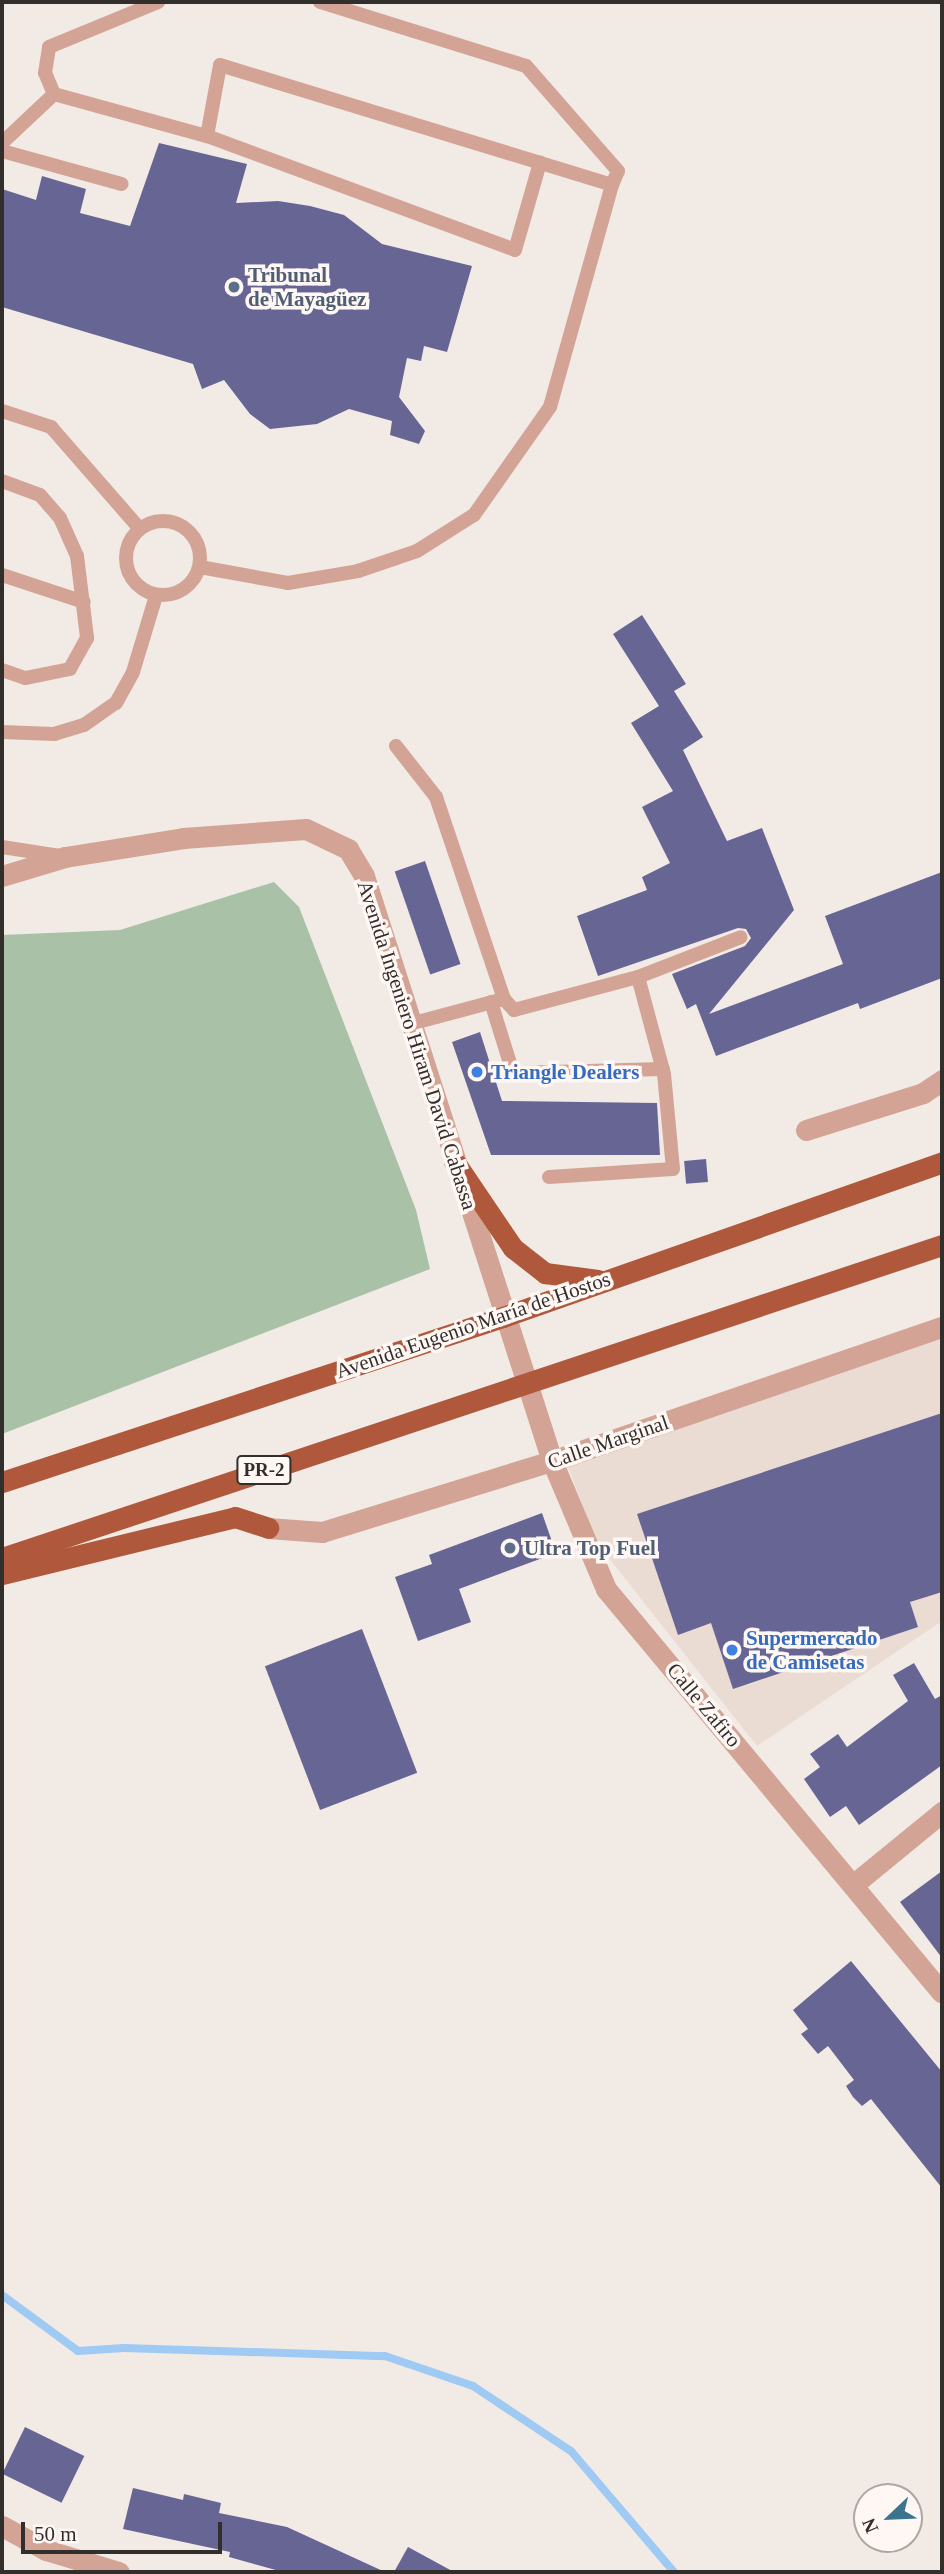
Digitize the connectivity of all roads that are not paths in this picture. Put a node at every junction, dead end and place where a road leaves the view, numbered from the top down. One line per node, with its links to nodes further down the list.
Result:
1 (158, 2): 3 (lane)
2 (320, 2): 9 (lane)
3 (54, 94): 4 (lane); 5 (lane)
4 (207, 136): 7 (lane); 7 (lane)
5 (2, 143)
6 (2, 151): 8 (lane)
7 (540, 163): 9 (lane)
8 (122, 184)
9 (612, 185): 13 (lane)
10 (2, 411): 12 (lane)
11 (2, 481): 16 (lane)
12 (139, 528): 13 (lane); 15 (lane)
13 (200, 567): 15 (lane)
14 (2, 576): 16 (lane)
15 (156, 596): 18 (lane)
16 (84, 602): 17 (lane)
17 (2, 670)
18 (2, 732)
19 (396, 746): 25 (lane)
20 (2, 847): 21 (lane)
21 (65, 857): 22 (street, Avenida Ingeniero Hiram David Cabassa); 26 (street, Avenida Ingeniero Hiram David Cabassa)
22 (2, 876)
23 (741, 937): 24 (lane)
24 (638, 977): 25 (lane); 27 (lane)
25 (498, 1001): 26 (lane); 27 (lane)
26 (410, 1024): 30 (street, Avenida Ingeniero Hiram David Cabassa)
27 (663, 1069): 32 (lane)
28 (942, 1080): 29 (street)
29 (806, 1130)
30 (454, 1161): 34 (highway); 35 (street, Avenida Ingeniero Hiram David Cabassa)
31 (942, 1162): 34 (highway, Avenida Eugenio María de Hostos)
32 (549, 1177)
33 (942, 1245): 37 (highway, PR-2)
34 (603, 1281): 35 (highway, Avenida Eugenio María de Hostos)
35 (503, 1317): 37 (street, Avenida Ingeniero Hiram David Cabassa); 39 (highway, Avenida Eugenio María de Hostos)
36 (942, 1327): 38 (street, Calle Marginal)
37 (525, 1382): 38 (street, Calle Zafiro); 41 (highway, PR-2)
38 (552, 1461): 40 (street, Calle Marginal); 44 (street, Calle Zafiro)
39 (2, 1482)
40 (268, 1528): 42 (highway)
41 (2, 1558)
42 (2, 1574)
43 (942, 1812): 44 (street)
44 (854, 1884): 45 (street, Calle Zafiro)
45 (942, 1993)
46 (2, 2526): 47 (street)
47 (119, 2572)

